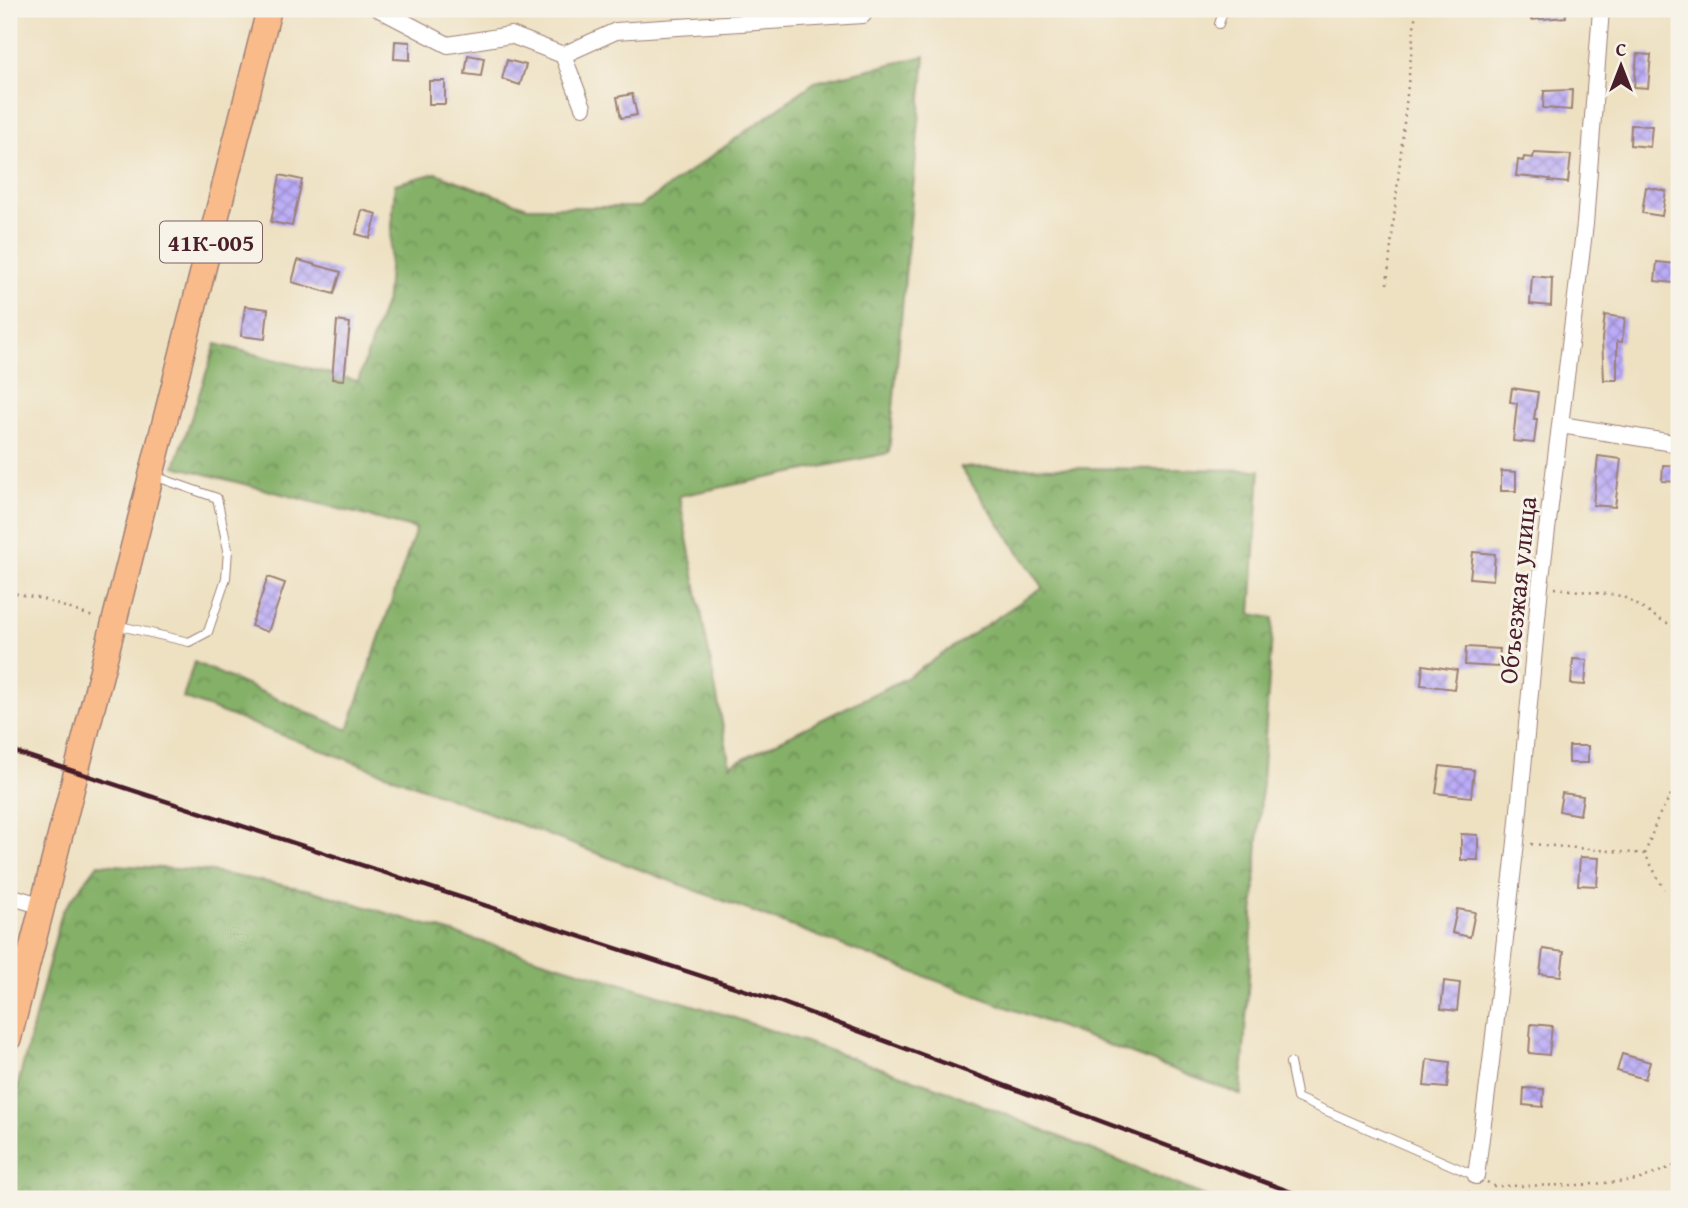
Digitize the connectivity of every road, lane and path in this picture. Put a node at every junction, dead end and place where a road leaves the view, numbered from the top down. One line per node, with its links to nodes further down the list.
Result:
1 (269, 9): 14 (main road, 41К-005)
2 (379, 9): 9 (street)
3 (977, 9): 7 (path)
4 (1224, 9): 8 (lane)
5 (1416, 9): 11 (path)
6 (1601, 9): 12 (street, Объезжая улица)
7 (863, 15): 9 (street)
8 (1219, 24)
9 (563, 55): 10 (street)
10 (583, 107)
11 (1387, 284)
12 (1561, 425): 13 (street); 15 (street, Объезжая улица)
13 (1679, 444)
14 (151, 475): 17 (main road, 41К-005); 17 (lane)
15 (1540, 586): 18 (path); 20 (street, Объезжая улица)
16 (9, 592): 17 (path)
17 (113, 624): 24 (main road, 41К-005)
18 (1679, 629)
19 (1679, 781): 21 (path)
20 (1516, 842): 21 (path); 28 (street, Объезжая улица)
21 (1645, 854): 22 (path)
22 (1664, 889)
23 (9, 896): 24 (street)
24 (43, 906): 25 (main road, 41К-005)
25 (9, 1038)
26 (1290, 1063): 28 (lane)
27 (1679, 1164): 28 (path)
28 (1476, 1176): 29 (path)
29 (1465, 1199)

